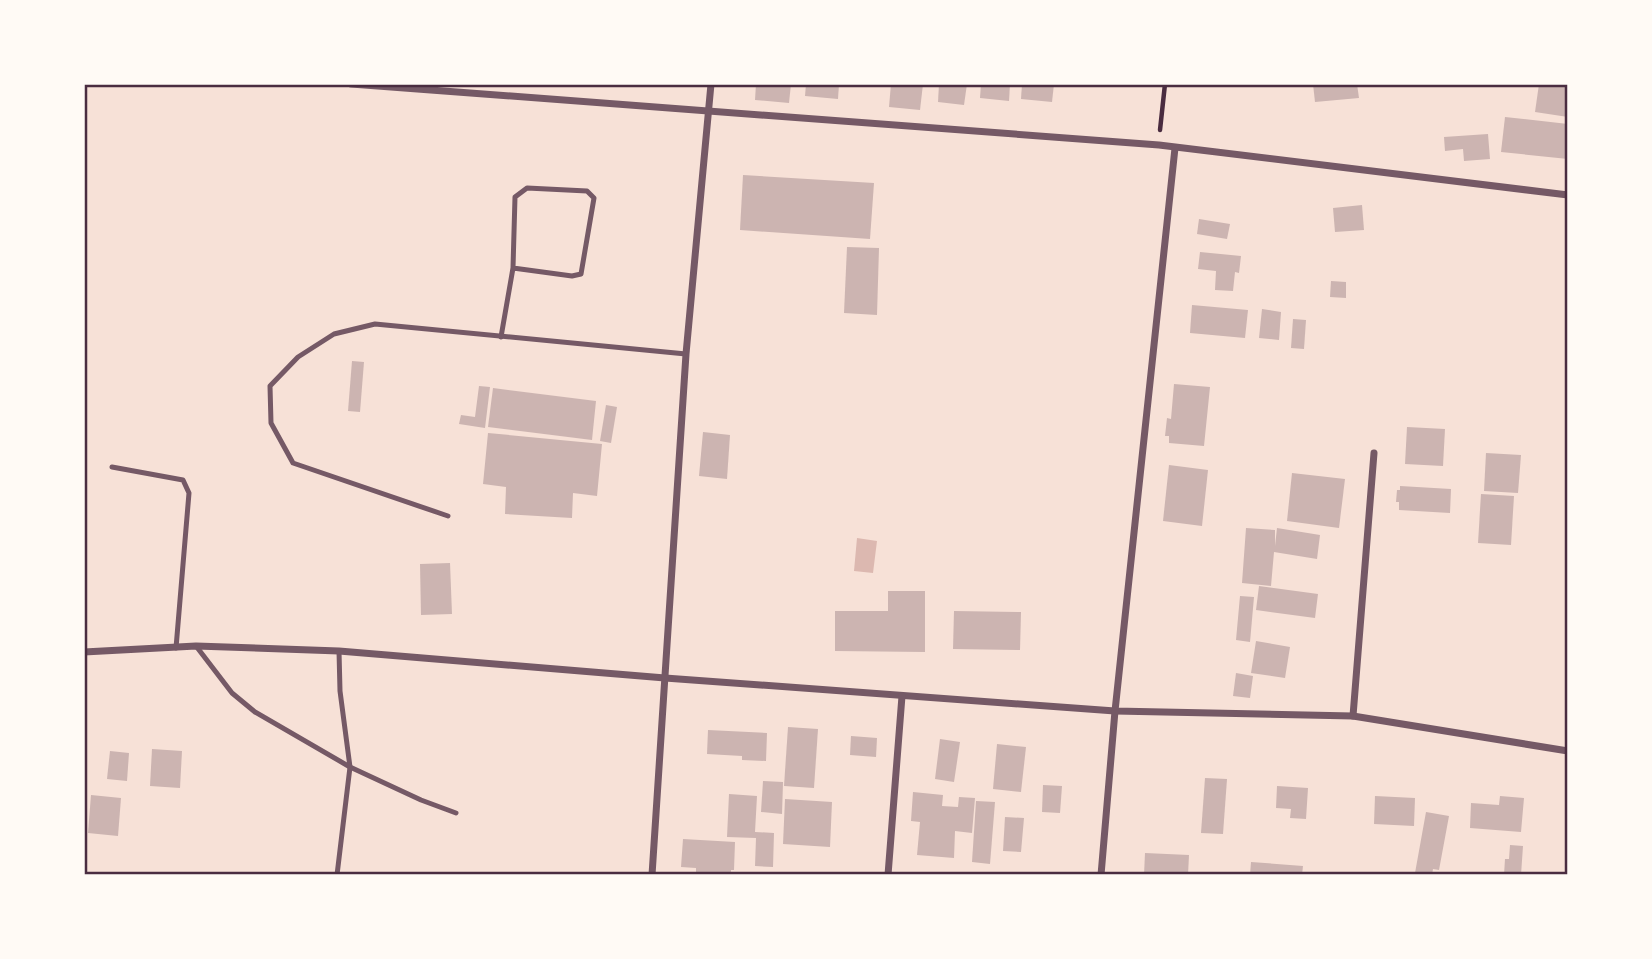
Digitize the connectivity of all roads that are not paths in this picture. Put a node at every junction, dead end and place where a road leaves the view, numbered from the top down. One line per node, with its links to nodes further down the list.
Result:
1 (351, 84): 3 (street)
2 (711, 84): 3 (street)
3 (709, 111): 4 (street); 8 (street)
4 (1175, 148): 5 (street); 18 (street)
5 (1568, 195)
6 (513, 268): 6 (lane); 7 (lane)
7 (501, 337): 8 (lane); 11 (lane)
8 (686, 354): 16 (street)
9 (1374, 453): 19 (street)
10 (112, 467): 13 (lane)
11 (448, 516)
12 (196, 646): 13 (street); 14 (street); 21 (lane)
13 (176, 648): 15 (street)
14 (339, 651): 16 (street); 21 (lane)
15 (84, 652)
16 (665, 678): 17 (street); 24 (street)
17 (902, 696): 18 (street); 25 (street)
18 (1115, 711): 19 (street); 26 (street)
19 (1353, 716): 20 (street)
20 (1568, 751)
21 (350, 767): 22 (lane); 23 (lane)
22 (456, 813)
23 (337, 875)
24 (652, 875)
25 (888, 875)
26 (1101, 875)

